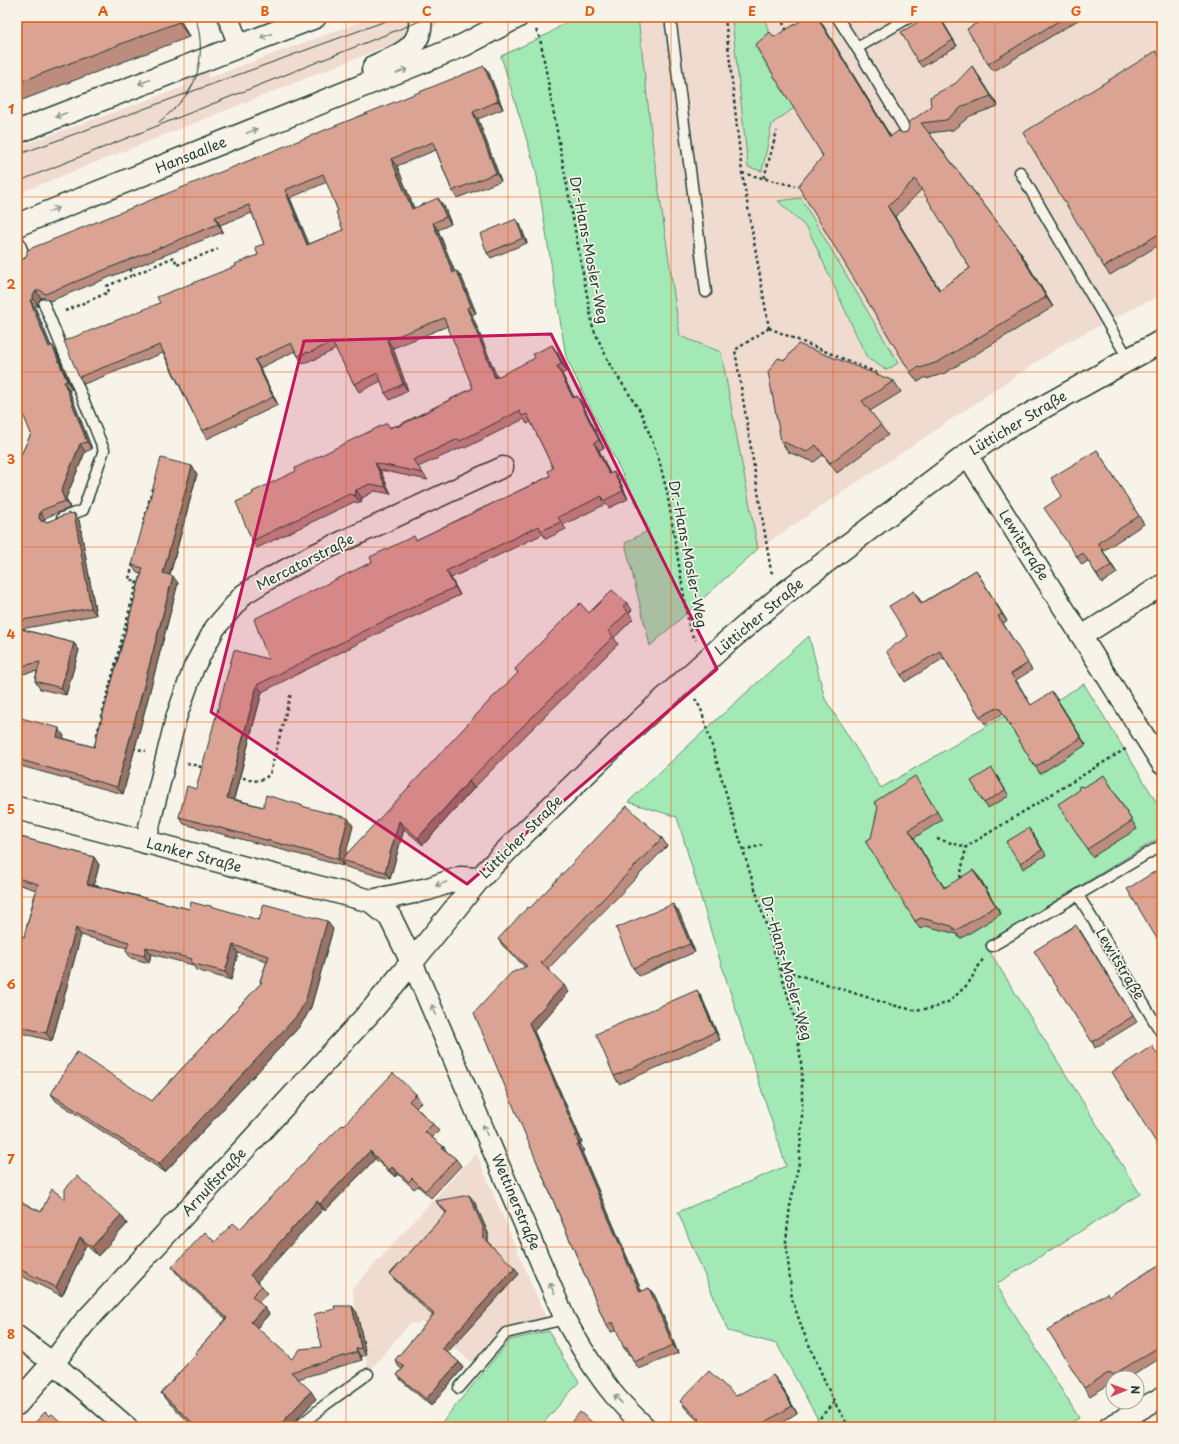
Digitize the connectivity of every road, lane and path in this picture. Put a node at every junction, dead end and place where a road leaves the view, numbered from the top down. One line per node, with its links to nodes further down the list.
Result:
1 (228, 17): 12 (street)
2 (315, 17): 12 (street, one-way to 12)
3 (420, 17): 14 (street)
4 (517, 17): 14 (street, Hansaallee, one-way to 4)
5 (670, 17): 28 (lane)
6 (725, 17): 19 (path)
7 (780, 17): 10 (path)
8 (837, 17): 13 (lane)
9 (910, 17): 13 (lane)
10 (788, 32)
11 (540, 38): 44 (path, Dr.-Hans-Mosler-Weg)
12 (239, 46): 16 (street, one-way to 16)
13 (857, 48): 17 (lane)
14 (366, 86): 22 (street, Hansaallee, one-way to 14)
15 (777, 131): 20 (path)
16 (17, 132)
17 (910, 137)
18 (1020, 172): 33 (lane)
19 (742, 173): 20 (path); 31 (path)
20 (764, 178): 21 (path)
21 (795, 186)
22 (17, 225)
23 (17, 237): 25 (lane)
24 (218, 248): 27 (path)
25 (26, 260)
26 (130, 269): 27 (path)
27 (134, 275): 30 (path)
28 (706, 292)
29 (44, 304): 38 (lane)
30 (61, 313)
31 (769, 328): 34 (path); 42 (path)
32 (1162, 342): 33 (street, Lütticher Straße)
33 (1129, 360): 35 (street, Lütticher Straße)
34 (880, 374)
35 (967, 455): 42 (street, Lütticher Straße); 43 (street, Lewitstraße)
36 (503, 467): 50 (street, Mercatorstraße)
37 (152, 490): 39 (path)
38 (50, 523)
39 (142, 527)
40 (135, 557): 48 (path)
41 (1162, 585): 43 (street)
42 (786, 592): 44 (street, Lütticher Straße)
43 (1082, 636): 47 (street, Lewitstraße)
44 (710, 658): 45 (street, Lütticher Straße)
45 (684, 681): 60 (path, Dr.-Hans-Mosler-Weg); 62 (street, Lütticher Straße)
46 (291, 693): 53 (path)
47 (1144, 737): 51 (street, Lewitstraße); 59 (path)
48 (103, 740)
49 (131, 747): 50 (path)
50 (166, 757): 52 (path); 56 (street, Mercatorstraße)
51 (1162, 764)
52 (212, 769)
53 (234, 775)
54 (17, 808): 56 (street, Lanker Straße)
55 (937, 839): 59 (path)
56 (145, 842): 64 (street, Lanker Straße)
57 (762, 845): 60 (path)
58 (1162, 845): 63 (lane)
59 (966, 847): 61 (path)
60 (742, 850): 67 (path, Dr.-Hans-Mosler-Weg)
61 (960, 878)
62 (479, 880): 64 (street, Lanker Straße, one-way to 64); 66 (street, Lütticher Straße)
63 (1078, 895): 65 (lane); 68 (lane, Lewitstraße)
64 (371, 901): 66 (street, Lanker Straße)
65 (992, 946): 67 (path)
66 (412, 962): 69 (street, Wettinerstraße, one-way to 66); 71 (street, Arnulfstraße)
67 (779, 969): 75 (path, Dr.-Hans-Mosler-Weg)
68 (1162, 1034)
69 (565, 1319): 73 (lane); 79 (street, Wettinerstraße, one-way to 69)
70 (17, 1336): 71 (street)
71 (53, 1363): 76 (street, Arnulfstraße); 77 (street)
72 (368, 1374): 78 (lane)
73 (459, 1388)
74 (1162, 1397): 82 (street)
75 (834, 1402): 80 (path); 81 (path, Dr.-Hans-Mosler-Weg)
76 (17, 1404)
77 (128, 1427)
78 (298, 1427)
79 (645, 1427)
80 (812, 1427)
81 (849, 1427)
82 (1108, 1427)

